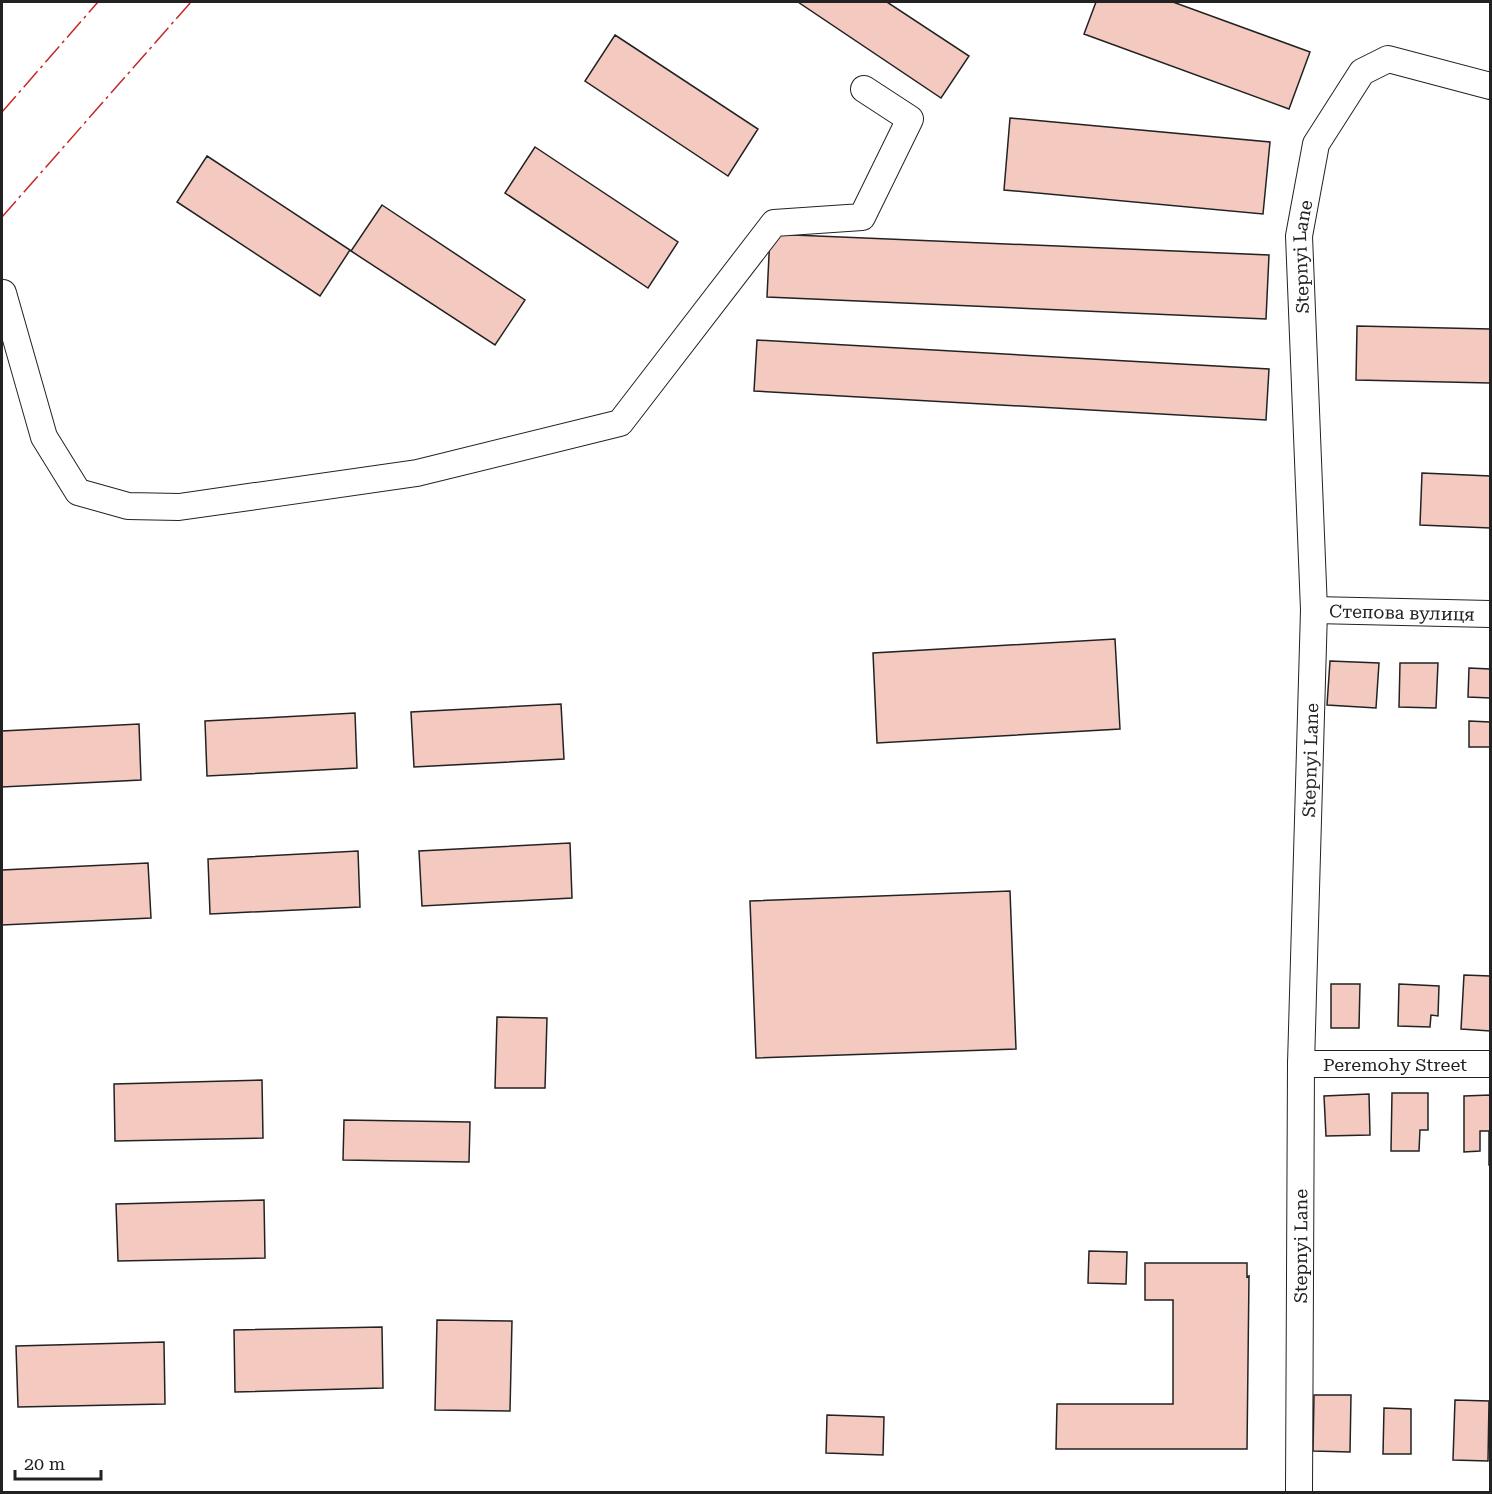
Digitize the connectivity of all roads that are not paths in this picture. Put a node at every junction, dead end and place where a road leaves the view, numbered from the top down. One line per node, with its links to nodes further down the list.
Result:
1 (1491, 86): 4 (street, Stepnyi Lane)
2 (864, 88): 3 (street)
3 (2, 294)
4 (1314, 610): 5 (street, Степова вулиця); 6 (street, Stepnyi Lane)
5 (1491, 614)
6 (1301, 1064): 7 (street, Peremohy Street); 8 (street, Stepnyi Lane)
7 (1491, 1064)
8 (1299, 1492)

